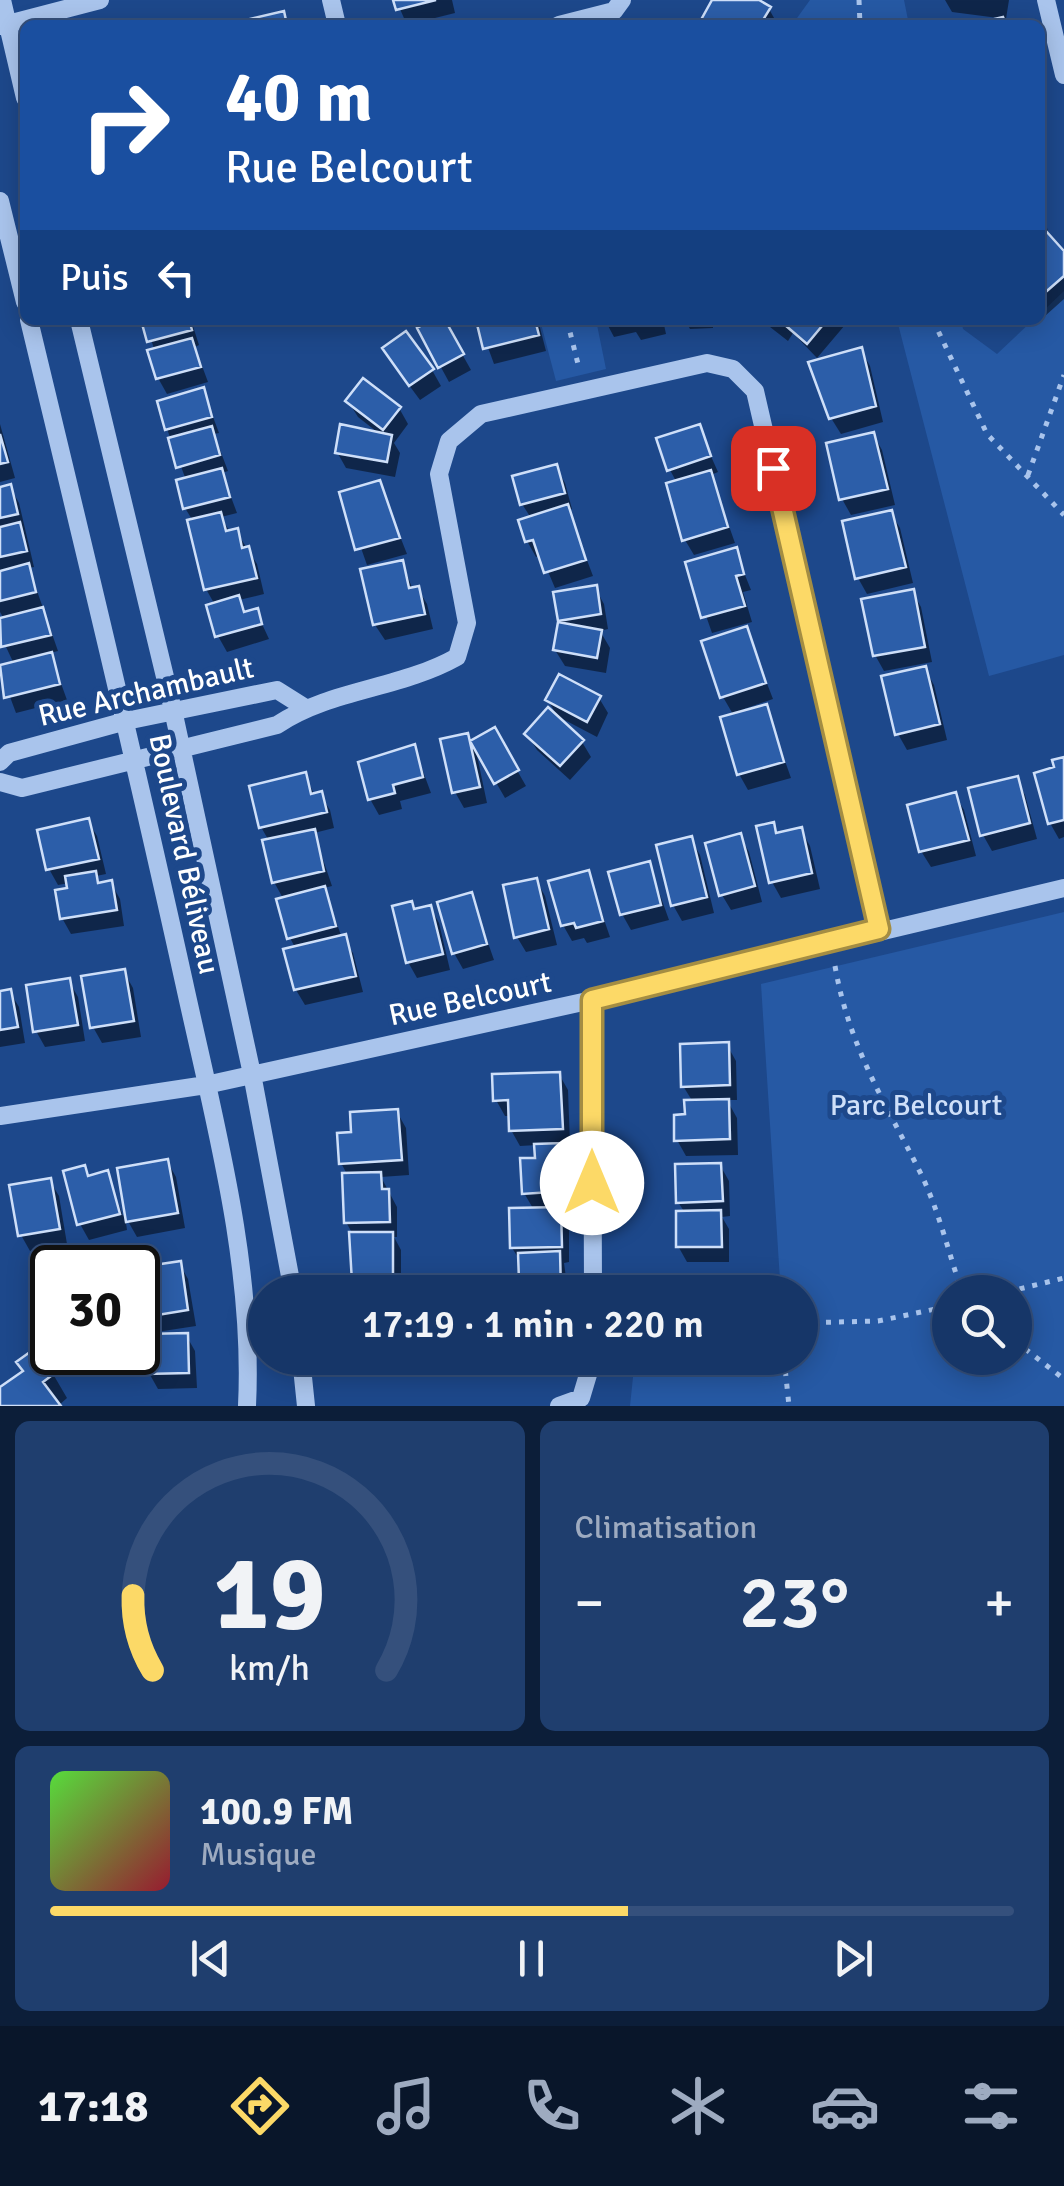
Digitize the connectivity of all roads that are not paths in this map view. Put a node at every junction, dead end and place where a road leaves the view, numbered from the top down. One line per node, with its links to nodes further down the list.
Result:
1 (2, 0): 7 (street)
2 (100, 0): 5 (street)
3 (622, 0): 6 (street)
4 (1046, 0): 8 (street)
5 (23, 20)
6 (579, 20)
7 (4, 25): 9 (street)
8 (1064, 75)
9 (20, 81)
10 (0, 201): 11 (street)
11 (20, 282)
12 (30, 325): 16 (street, Boulevard Béliveau)
13 (80, 325): 15 (street, Boulevard Béliveau)
14 (304, 707): 15 (street, Rue Archambault); 17 (street, Rue Archambault); 22 (street, Rue Archambault)
15 (173, 710): 16 (street, Rue Archambault); 17 (street, Boulevard Béliveau)
16 (126, 721): 18 (street, Rue Archambault); 19 (street, Boulevard Béliveau)
17 (180, 751): 19 (street, Rue Archambault); 24 (street, Boulevard Béliveau)
18 (0, 762)
19 (136, 762): 20 (street, Rue Archambault); 25 (street, Boulevard Béliveau)
20 (0, 782)
21 (1064, 888): 22 (street, Rue Belcourt)
22 (879, 929): 23 (street, Rue Belcourt)
23 (592, 1000): 24 (street, Rue Belcourt); 28 (street)
24 (252, 1074): 25 (street, Rue Belcourt); 27 (street, Boulevard Béliveau)
25 (206, 1085): 26 (street, Rue Belcourt); 31 (street, Boulevard Béliveau)
26 (0, 1116)
27 (291, 1275)
28 (593, 1275)
29 (303, 1375): 32 (street)
30 (588, 1375): 33 (street)
31 (247, 1406)
32 (306, 1406)
33 (559, 1406)

